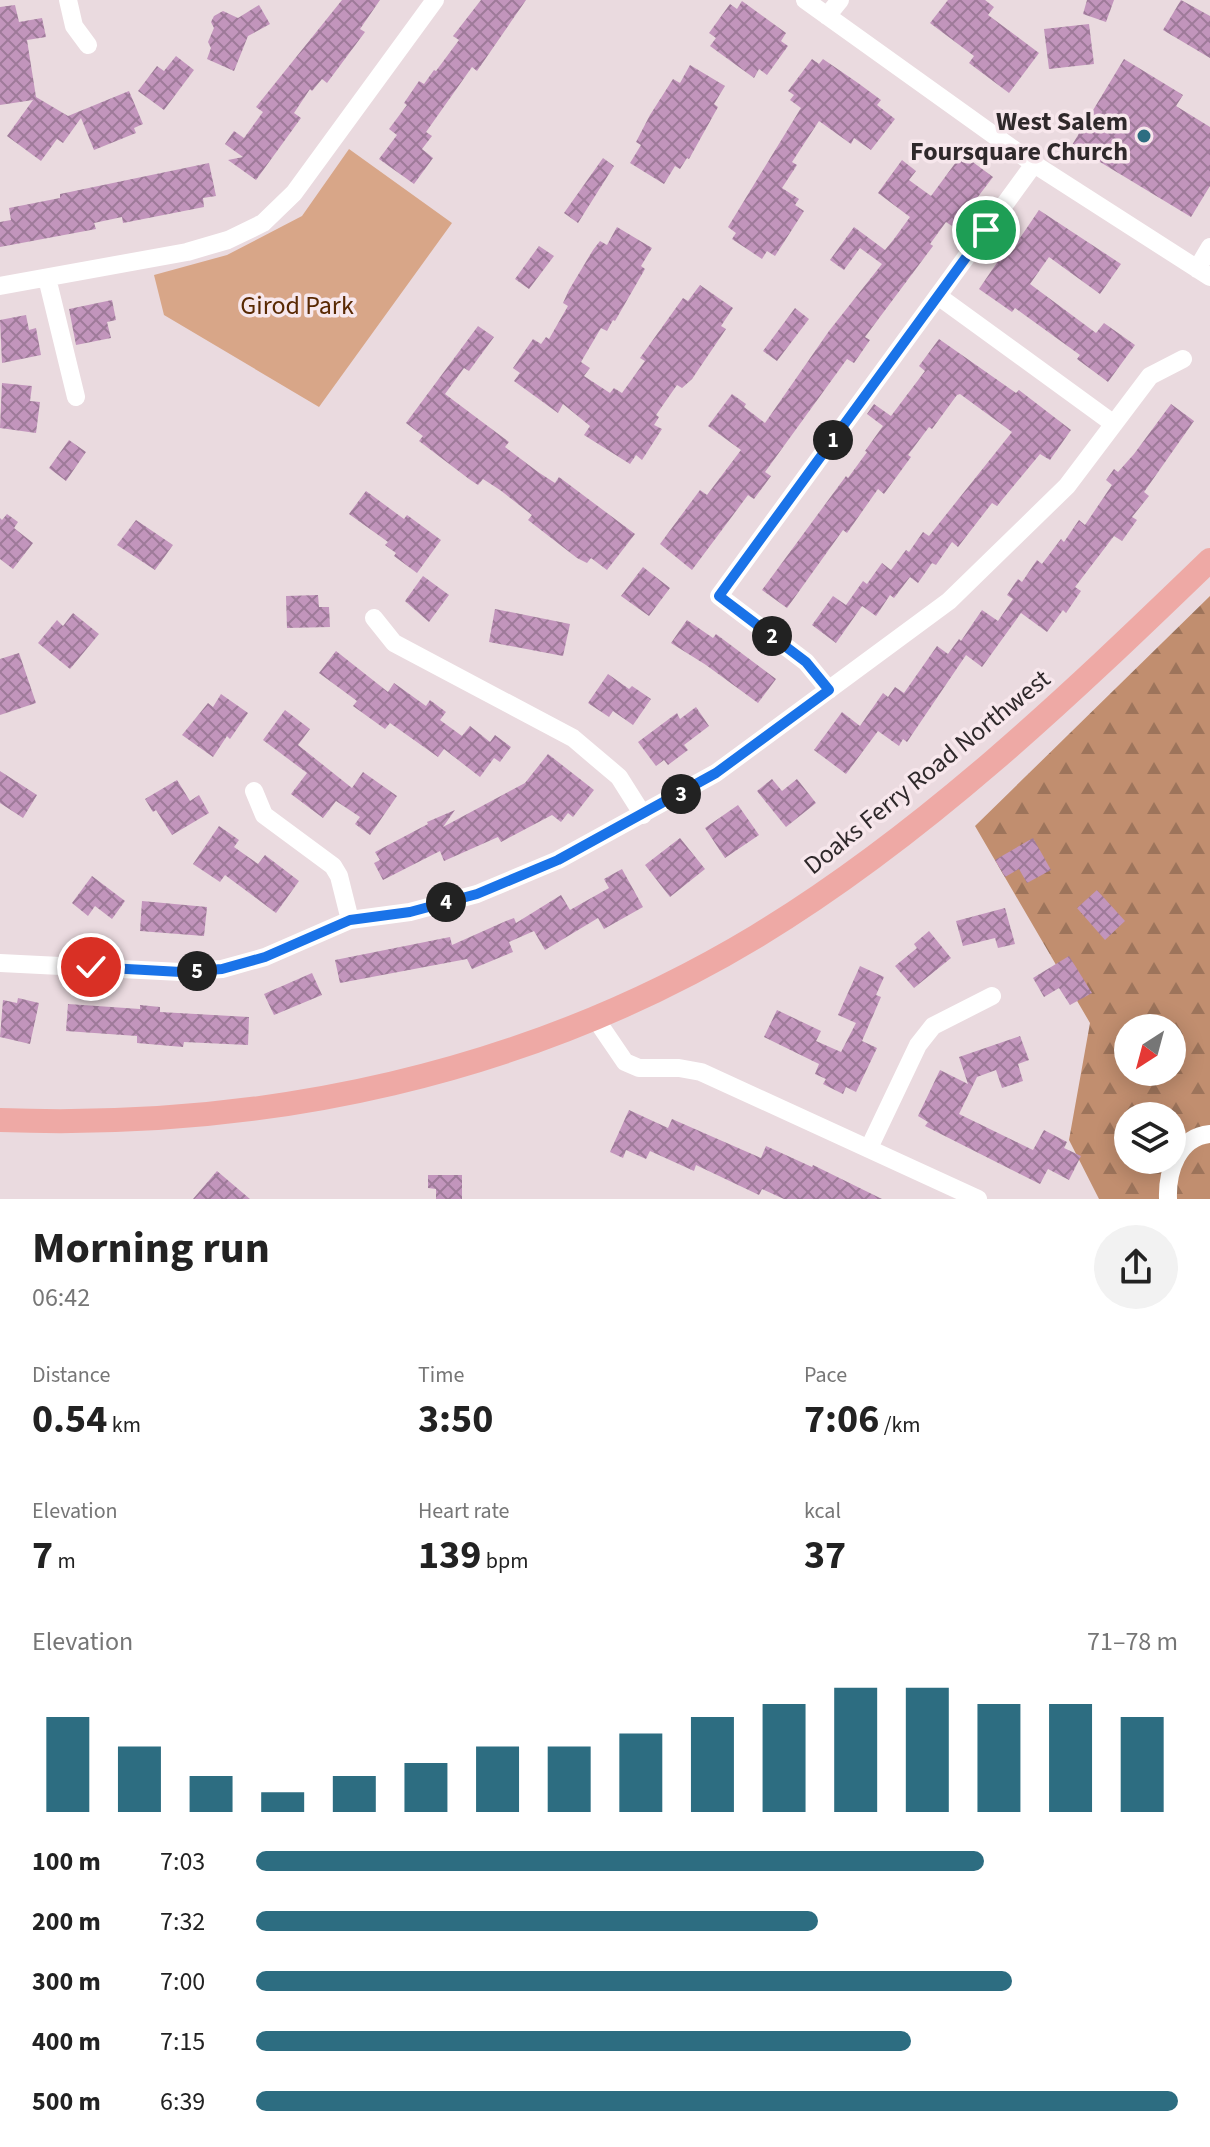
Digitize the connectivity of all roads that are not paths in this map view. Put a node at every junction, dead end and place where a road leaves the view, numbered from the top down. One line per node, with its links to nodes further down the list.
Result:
1 (68, 0): 6 (street)
2 (435, 0): 10 (street)
3 (805, 0): 5 (street)
4 (840, 0): 5 (street)
5 (827, 16): 7 (street)
6 (88, 45)
7 (1034, 164): 9 (street); 12 (street)
8 (1210, 247): 9 (street)
9 (1203, 273)
10 (47, 278): 11 (street); 14 (street)
11 (0, 286)
12 (938, 296): 15 (street); 18 (street)
13 (1183, 359): 15 (street)
14 (76, 397)
15 (1114, 424): 18 (street)
16 (1210, 560): 24 (main road, Doaks Ferry Road Northwest)
17 (374, 618): 20 (street)
18 (829, 690): 20 (street)
19 (254, 791): 21 (street)
20 (643, 815): 21 (street)
21 (350, 920): 22 (street)
22 (0, 963)
23 (992, 996): 27 (street)
24 (595, 1018): 25 (main road, Doaks Ferry Road Northwest); 27 (street)
25 (0, 1120)
26 (1210, 1134): 29 (street)
27 (869, 1148): 28 (street)
28 (978, 1199)
29 (1168, 1199)

